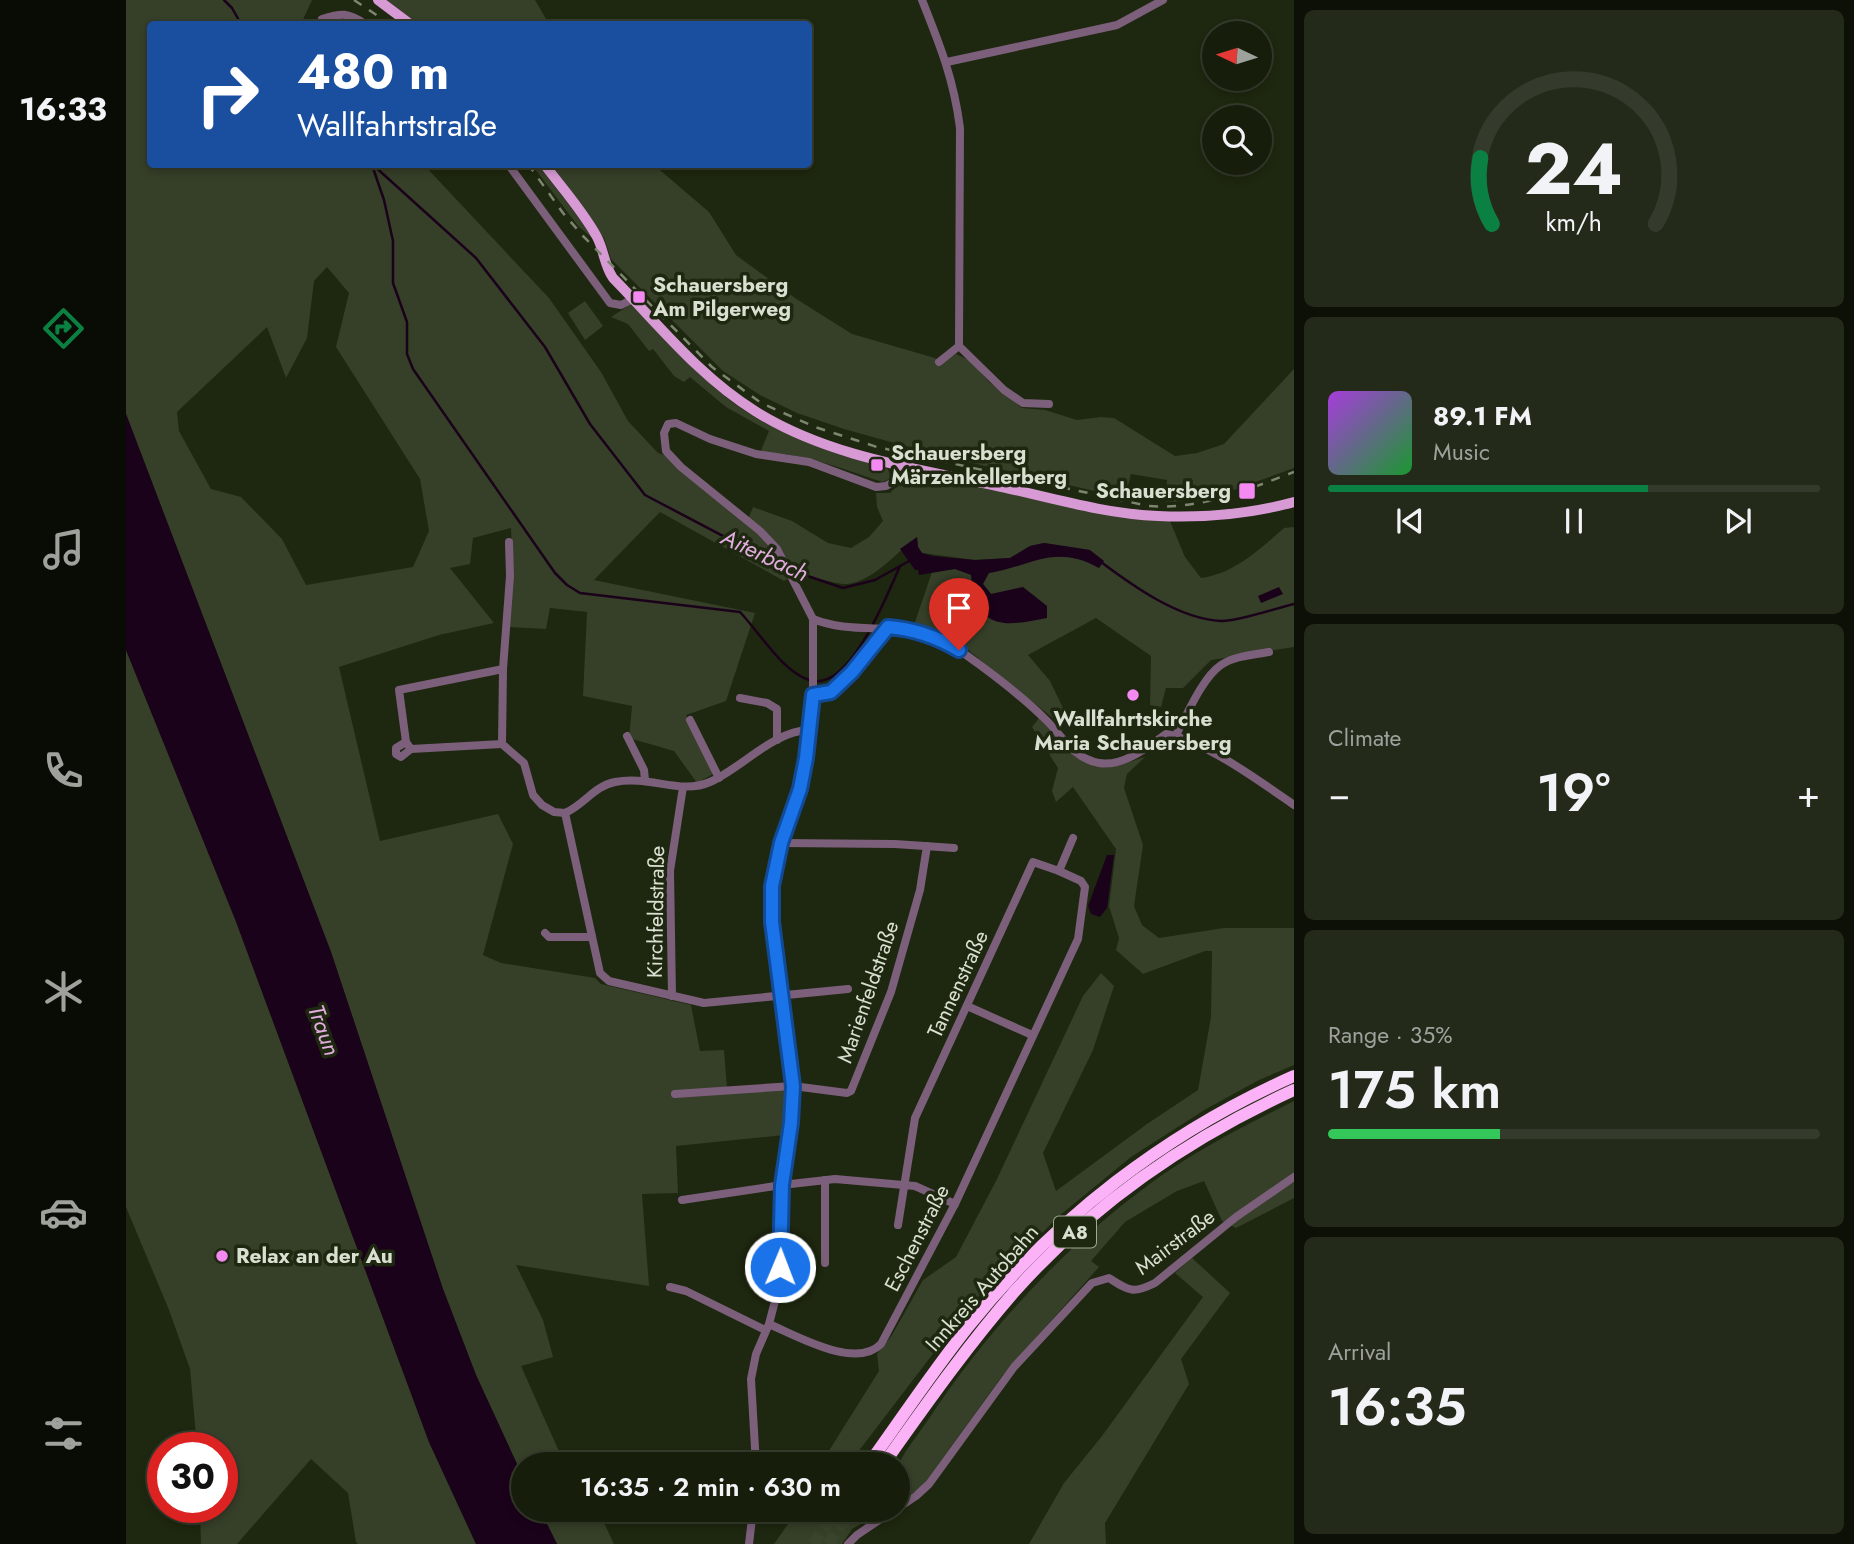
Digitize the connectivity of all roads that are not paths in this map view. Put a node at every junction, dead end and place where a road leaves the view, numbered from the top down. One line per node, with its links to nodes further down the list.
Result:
1 (378, 0): 6 (main road)
2 (922, 0): 7 (street)
3 (1163, 0): 7 (street)
4 (321, 19): 5 (street)
5 (361, 21)
6 (406, 21)
7 (947, 62): 11 (street)
8 (511, 168): 10 (street)
9 (547, 168): 10 (main road)
10 (633, 299): 14 (main road)
11 (960, 344): 12 (street); 13 (street)
12 (939, 362)
13 (1049, 404)
14 (900, 465): 15 (main road); 17 (street)
15 (1294, 502)
16 (509, 542): 20 (street)
17 (813, 619): 18 (street); 21 (street)
18 (884, 627): 21 (street); 26 (street)
19 (1269, 652): 26 (street)
20 (503, 668): 28 (street); 28 (street)
21 (813, 692): 24 (street)
22 (740, 698): 27 (street)
23 (690, 720): 29 (street)
24 (809, 730): 27 (street); 35 (street)
25 (627, 736): 30 (street)
26 (1176, 736): 32 (street)
27 (777, 740): 29 (street)
28 (502, 744): 33 (street)
29 (719, 778): 31 (street)
30 (645, 780): 31 (street); 33 (street)
31 (683, 788): 42 (street, Kirchfeldstraße)
32 (1294, 805)
33 (565, 813): 40 (street)
34 (1073, 838): 38 (street)
35 (781, 843): 36 (street); 43 (street)
36 (928, 846): 37 (street); 47 (street, Marienfeldstraße)
37 (954, 848)
38 (1059, 871): 44 (street, Tannenstraße); 45 (street, Eschenstraße)
39 (545, 933): 40 (street)
40 (592, 937): 42 (street)
41 (848, 989): 43 (street)
42 (672, 996): 43 (street)
43 (783, 996): 47 (street)
44 (967, 1006): 45 (street); 52 (street, Tannenstraße)
45 (1032, 1035): 55 (street, Eschenstraße)
46 (1294, 1076): 61 (highway, Innkreis Autobahn / A8)
47 (793, 1086): 49 (street); 53 (street)
48 (1294, 1090): 62 (highway, Innkreis Autobahn / A8)
49 (675, 1094)
50 (1294, 1177): 63 (street, Mairstraße)
51 (825, 1180): 52 (street); 53 (street); 57 (street)
52 (906, 1184): 55 (street); 56 (street, Tannenstraße)
53 (782, 1185): 54 (street); 59 (street)
54 (682, 1200)
55 (955, 1205): 59 (street, Eschenstraße)
56 (898, 1226)
57 (825, 1263)
58 (670, 1287): 59 (street)
59 (767, 1327): 60 (street)
60 (755, 1452)
61 (877, 1452)
62 (893, 1452)
63 (910, 1500)
64 (752, 1522): 66 (street)
65 (876, 1522): 67 (street, Mairstraße)
66 (749, 1544)
67 (848, 1544)

